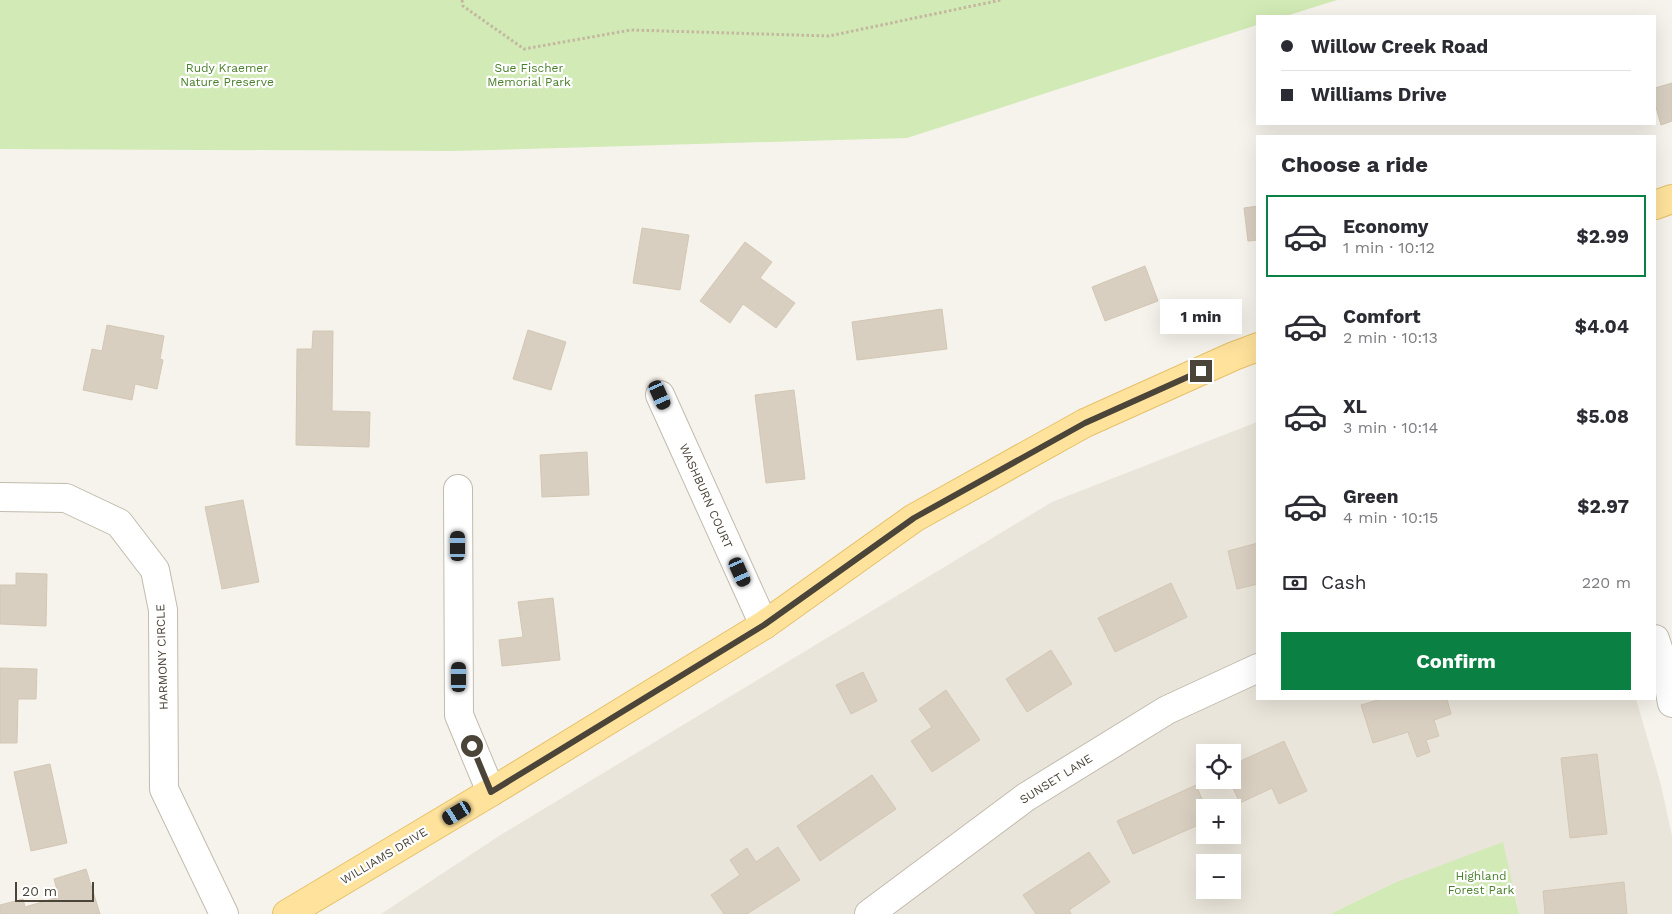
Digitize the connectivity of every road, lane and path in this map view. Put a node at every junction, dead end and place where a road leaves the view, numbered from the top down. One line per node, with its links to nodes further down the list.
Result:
1 (462, 0): 2 (path)
2 (1001, 0)
3 (1672, 199): 4 (main road)
4 (1656, 205)
5 (1256, 349): 9 (main road, WILLIAMS DRIVE)
6 (660, 395): 9 (street, WASHBURN COURT)
7 (458, 489): 13 (street)
8 (0, 497): 14 (street, HARMONY CIRCLE)
9 (764, 625): 13 (main road, WILLIAMS DRIVE)
10 (1656, 643): 12 (street)
11 (1256, 669): 16 (street, SUNSET LANE)
12 (1672, 703)
13 (491, 792): 15 (main road, WILLIAMS DRIVE)
14 (224, 914)
15 (287, 914)
16 (869, 914)

